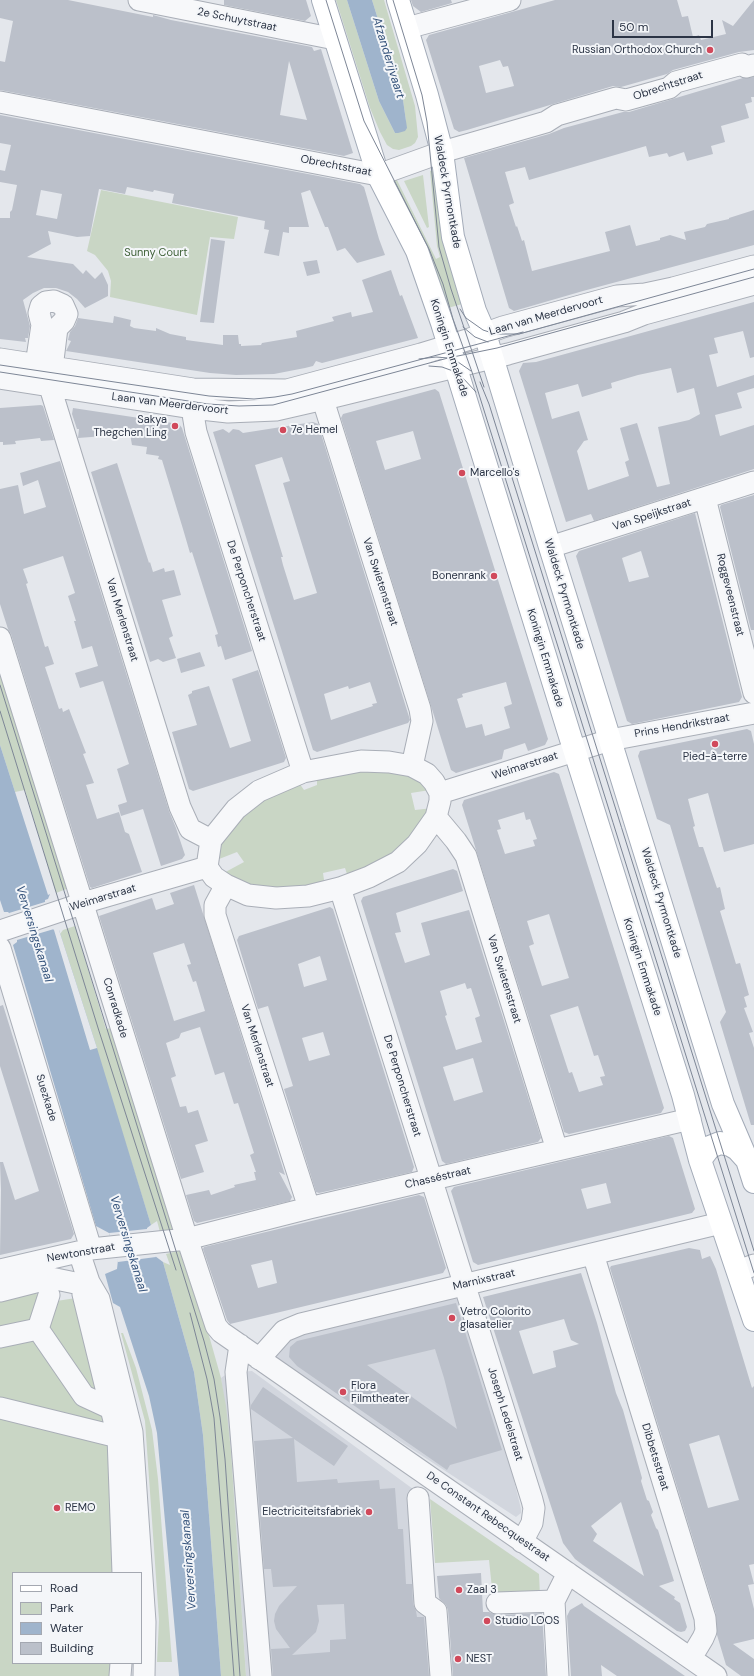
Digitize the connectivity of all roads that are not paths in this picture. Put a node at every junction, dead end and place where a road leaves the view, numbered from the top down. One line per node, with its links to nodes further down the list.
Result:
1 (140, 0): 6 (street, 2e Schuytstraat)
2 (323, 0): 6 (main road, Koningin Emmakade)
3 (398, 0): 5 (main road, Waldeck Pyrmontkade)
4 (510, 0): 5 (street)
5 (407, 28): 9 (main road, Waldeck Pyrmontkade)
6 (335, 39): 10 (main road, Koningin Emmakade)
7 (754, 65): 9 (street, Obrechtstraat)
8 (0, 102): 10 (street, Obrechtstraat)
9 (442, 152): 10 (street, Obrechtstraat); 15 (main road, Waldeck Pyrmontkade)
10 (378, 174): 14 (main road, Koningin Emmakade)
11 (754, 266): 13 (street, Laan van Meerdervoort)
12 (754, 284): 13 (street, Laan van Meerdervoort)
13 (638, 306): 15 (street, Laan van Meerdervoort)
14 (449, 345): 15 (street, Laan van Meerdervoort); 17 (main road, Koningin Emmakade); 18 (street, Laan van Meerdervoort)
15 (488, 346): 17 (street, Laan van Meerdervoort); 24 (main road, Waldeck Pyrmontkade)
16 (0, 359): 18 (street, Laan van Meerdervoort)
17 (456, 367): 20 (street, Laan van Meerdervoort); 29 (main road, Koningin Emmakade)
18 (46, 373): 19 (street, Laan van Meerdervoort); 21 (street, Laan van Meerdervoort); 34 (street, Van Merlenstraat)
19 (0, 378)
20 (323, 400): 21 (street, Laan van Meerdervoort); 30 (street, Van Swietenstraat)
21 (192, 408): 31 (street, De Perponcherstraat)
22 (754, 482): 23 (street, Van Speijkstraat)
23 (705, 498): 24 (street, Van Speijkstraat); 26 (street, Roggeveenstraat)
24 (550, 547): 28 (main road, Waldeck Pyrmontkade)
25 (0, 638): 38 (street, Conradkade)
26 (754, 693)
27 (754, 713): 28 (street, Prins Hendrikstraat)
28 (610, 740): 29 (street, Weimarstraat); 44 (main road, Waldeck Pyrmontkade)
29 (574, 750): 32 (street, Weimarstraat); 41 (main road, Koningin Emmakade)
30 (412, 766): 31 (street); 32 (street)
31 (303, 772): 34 (street)
32 (440, 793): 33 (street)
33 (436, 817): 37 (street); 42 (street, Van Swietenstraat)
34 (211, 840): 35 (street)
35 (207, 867): 36 (street); 38 (street, Weimarstraat)
36 (226, 885): 37 (street); 46 (street, Van Merlenstraat)
37 (340, 888): 45 (street, De Perponcherstraat)
38 (82, 904): 39 (street, Weimarstraat); 48 (street, Conradkade)
39 (6, 929)
40 (0, 948): 49 (street, Suezkade)
41 (690, 1119): 42 (street, Chasséstraat); 43 (main road, Koningin Emmakade)
42 (557, 1150): 45 (street, Chasséstraat)
43 (700, 1160): 44 (main road); 47 (main road, Koningin Emmakade)
44 (752, 1174)
45 (431, 1180): 46 (street, Chasséstraat); 53 (street, De Perponcherstraat)
46 (309, 1208): 48 (street, Chasséstraat)
47 (721, 1223): 50 (street, Marnixstraat); 51 (main road, Koningin Emmakade)
48 (187, 1239): 49 (street, Newtonstraat); 59 (street, Conradkade)
49 (85, 1250): 52 (street, Newtonstraat); 54 (street, Suezkade)
50 (593, 1254): 53 (street, Marnixstraat); 72 (street, Dibbetsstraat)
51 (746, 1268): 56 (main road, Koningin Emmakade)
52 (0, 1270)
53 (465, 1284): 60 (street, Marnixstraat); 65 (street, Joseph Ledelstraat)
54 (63, 1285): 55 (street); 57 (street); 62 (street); 67 (street)
55 (0, 1291)
56 (754, 1320)
57 (38, 1329): 58 (street); 62 (street)
58 (0, 1336)
59 (240, 1346): 60 (street, Conradkade); 76 (street)
60 (259, 1359): 65 (street, De Constant Rebecquestraat)
61 (0, 1408): 63 (street)
62 (110, 1408): 63 (street)
63 (118, 1437): 66 (street)
64 (418, 1498): 77 (street)
65 (522, 1542): 68 (street, De Constant Rebecquestraat)
66 (123, 1572)
67 (142, 1572)
68 (568, 1573): 70 (street); 72 (street, De Constant Rebecquestraat)
69 (142, 1578): 75 (street)
70 (554, 1600): 71 (street); 78 (street)
71 (497, 1603)
72 (691, 1658): 79 (street, De Constant Rebecquestraat)
73 (121, 1664): 74 (street)
74 (120, 1676)
75 (144, 1676)
76 (261, 1676)
77 (441, 1676)
78 (558, 1676)
79 (716, 1676)

